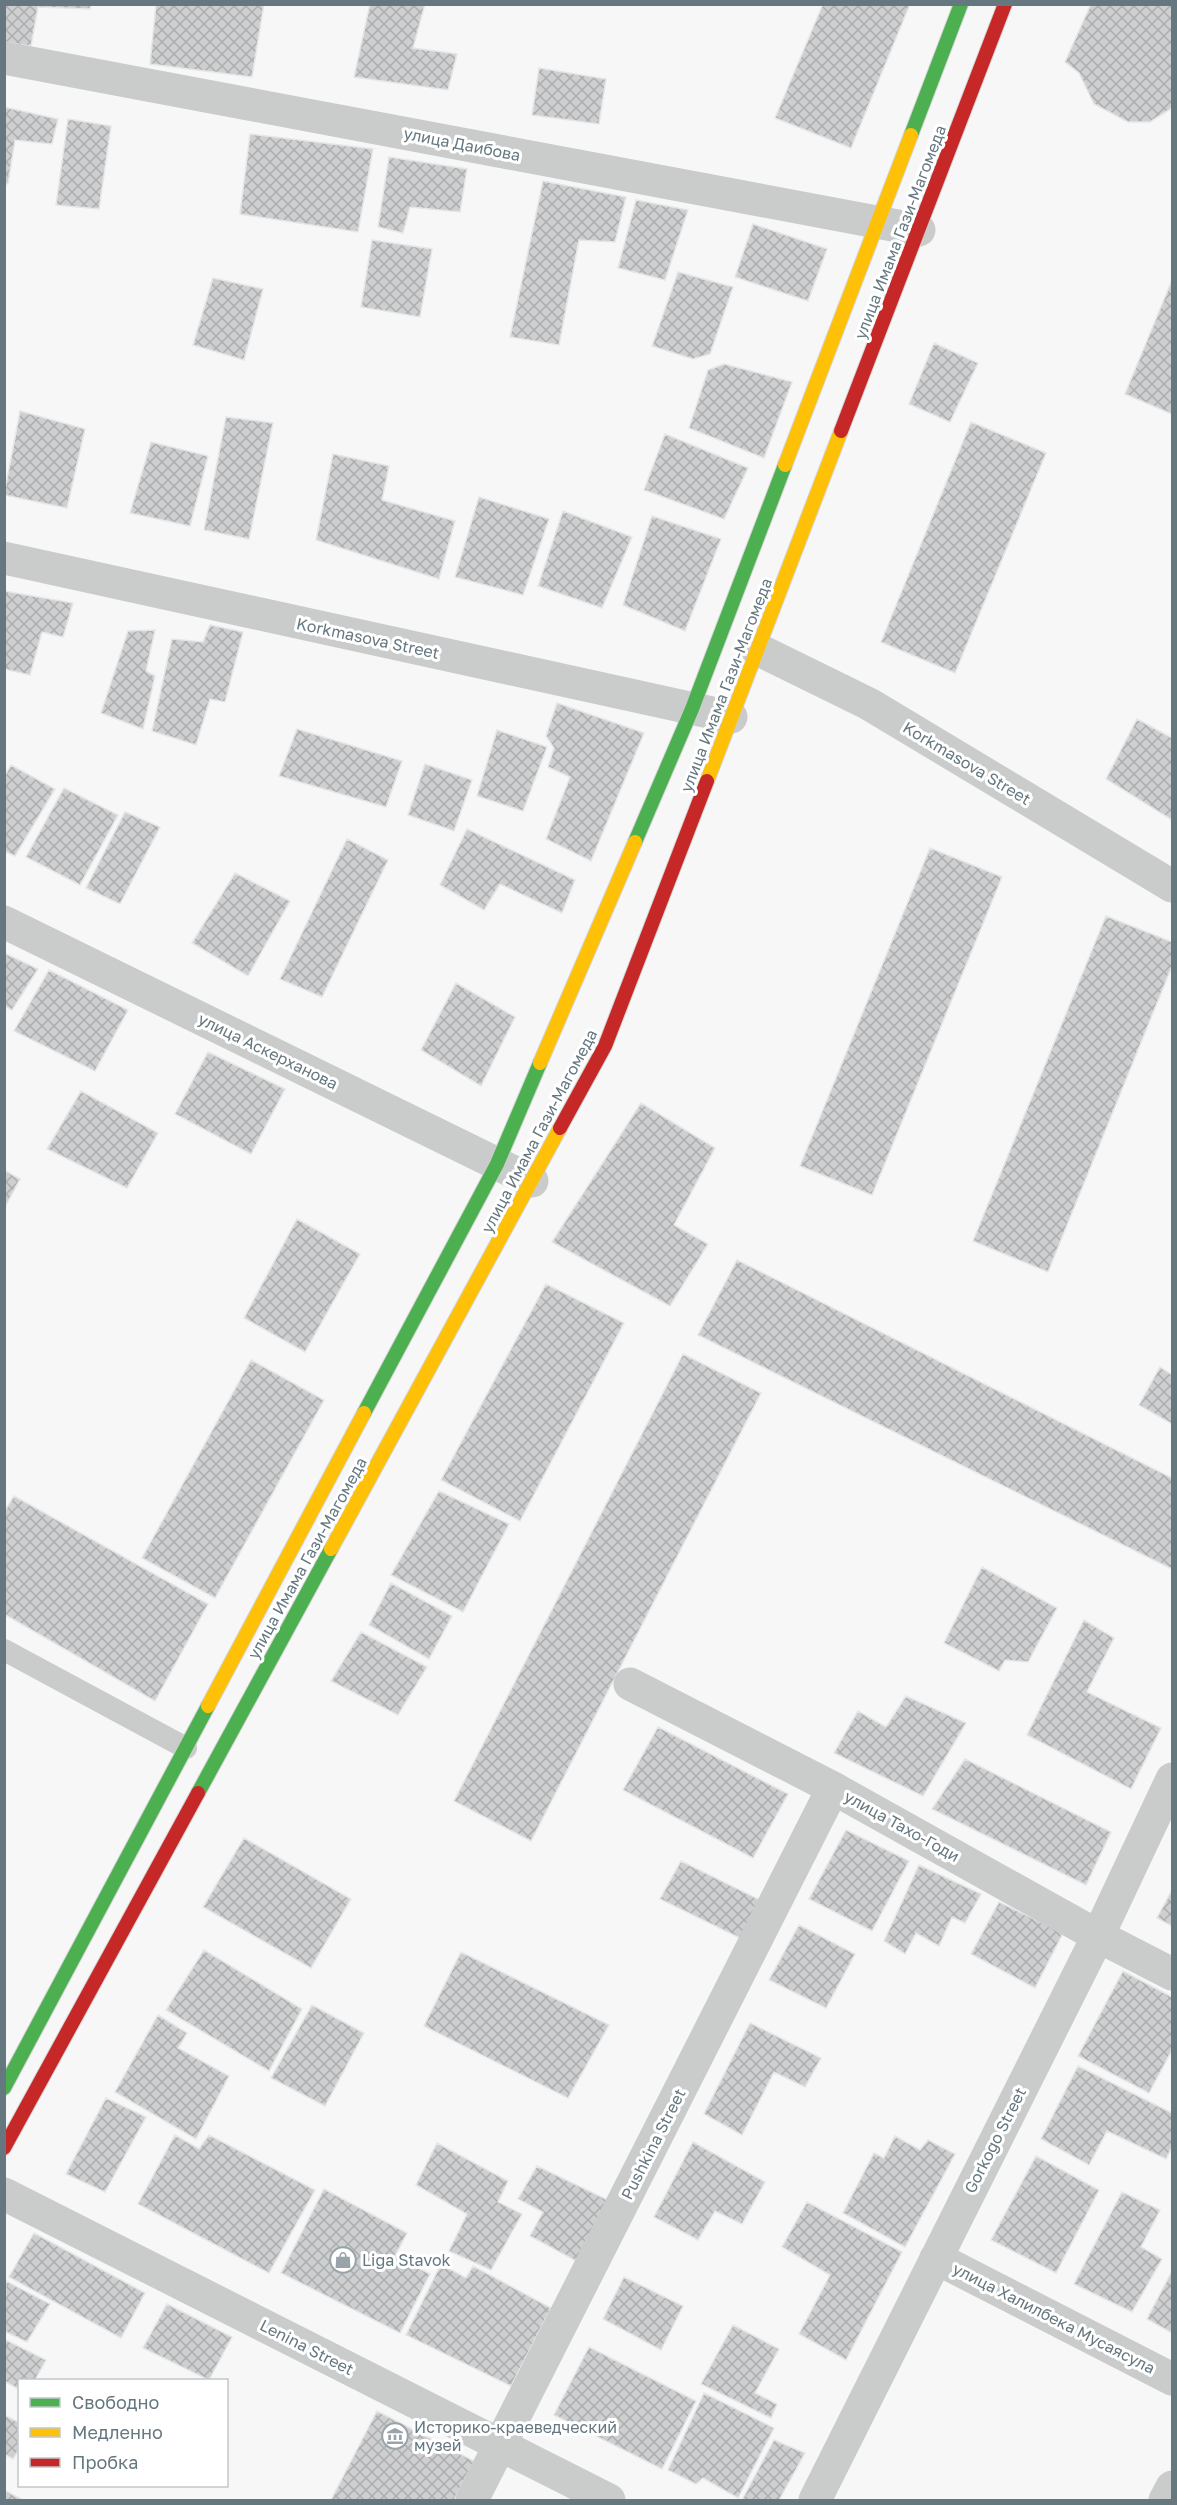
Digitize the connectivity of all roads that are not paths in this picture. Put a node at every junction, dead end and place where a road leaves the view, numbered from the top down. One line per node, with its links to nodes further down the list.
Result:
1 (961, 4): 4 (main road)
2 (1005, 4): 5 (main road, улица Имама Гази-Магомеда)
3 (4, 58): 4 (street, улица Даибова)
4 (876, 222): 5 (street, улица Даибова); 8 (main road)
5 (919, 230): 7 (main road, улица Имама Гази-Магомеда)
6 (4, 558): 8 (street, Korkmasova Street)
7 (758, 649): 9 (main road, улица Имама Гази-Магомеда); 10 (street, Korkmasova Street)
8 (692, 709): 9 (street, Korkmasova Street); 12 (main road)
9 (731, 717): 13 (main road, улица Имама Гази-Магомеда)
10 (1173, 886)
11 (4, 922): 12 (street, улица Аскерханова)
12 (497, 1164): 13 (street, улица Аскерханова); 16 (main road)
13 (532, 1181): 22 (main road, улица Имама Гази-Магомеда)
14 (4, 1650): 16 (lane)
15 (630, 1683): 18 (street, улица Тахо-Годи)
16 (186, 1748): 21 (main road)
17 (1173, 1779): 19 (street, Gorkogo Street)
18 (833, 1788): 19 (street, улица Тахо-Годи); 26 (street, Pushkina Street)
19 (1098, 1936): 20 (street, улица Тахо-Годи); 24 (street, Gorkogo Street)
20 (1173, 1974)
21 (4, 2088)
22 (4, 2148)
23 (4, 2194): 26 (street, Lenina Street)
24 (936, 2258): 25 (street, улица Халилбека Мусаясула); 30 (street, Gorkogo Street)
25 (1173, 2379)
26 (500, 2445): 28 (street, Pushkina Street); 29 (street, Lenina Street)
27 (1173, 2487): 31 (street)
28 (472, 2500)
29 (609, 2500)
30 (814, 2500)
31 (1166, 2500)

